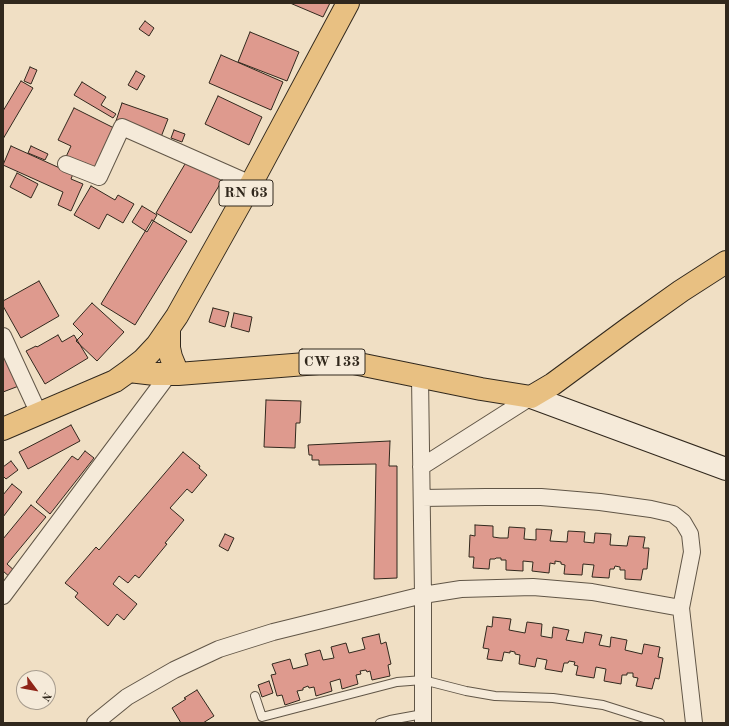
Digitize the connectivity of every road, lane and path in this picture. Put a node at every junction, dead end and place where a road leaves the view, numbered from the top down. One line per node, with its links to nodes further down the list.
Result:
1 (348, 3): 3 (main road, RN 63)
2 (66, 164): 3 (street)
3 (251, 184): 5 (main road, RN 63)
4 (726, 262): 10 (main road)
5 (169, 329): 7 (main road, RN 63); 8 (main road)
6 (3, 336): 11 (street)
7 (129, 371): 8 (main road, CW 133); 11 (main road, RN 63)
8 (174, 374): 9 (main road, CW 133); 17 (street)
9 (420, 377): 10 (main road, CW 133); 13 (street)
10 (531, 397): 13 (street); 14 (main road, CW 133)
11 (39, 414): 12 (main road, RN 63)
12 (3, 429)
13 (421, 466): 15 (street)
14 (723, 468)
15 (422, 498): 16 (street); 18 (street)
16 (422, 595): 18 (street); 19 (street); 22 (street)
17 (3, 596)
18 (681, 608): 25 (street)
19 (423, 680): 20 (lane); 21 (street); 24 (lane)
20 (255, 696)
21 (423, 719): 23 (lane)
22 (95, 723)
23 (380, 723)
24 (660, 723)
25 (694, 723)

